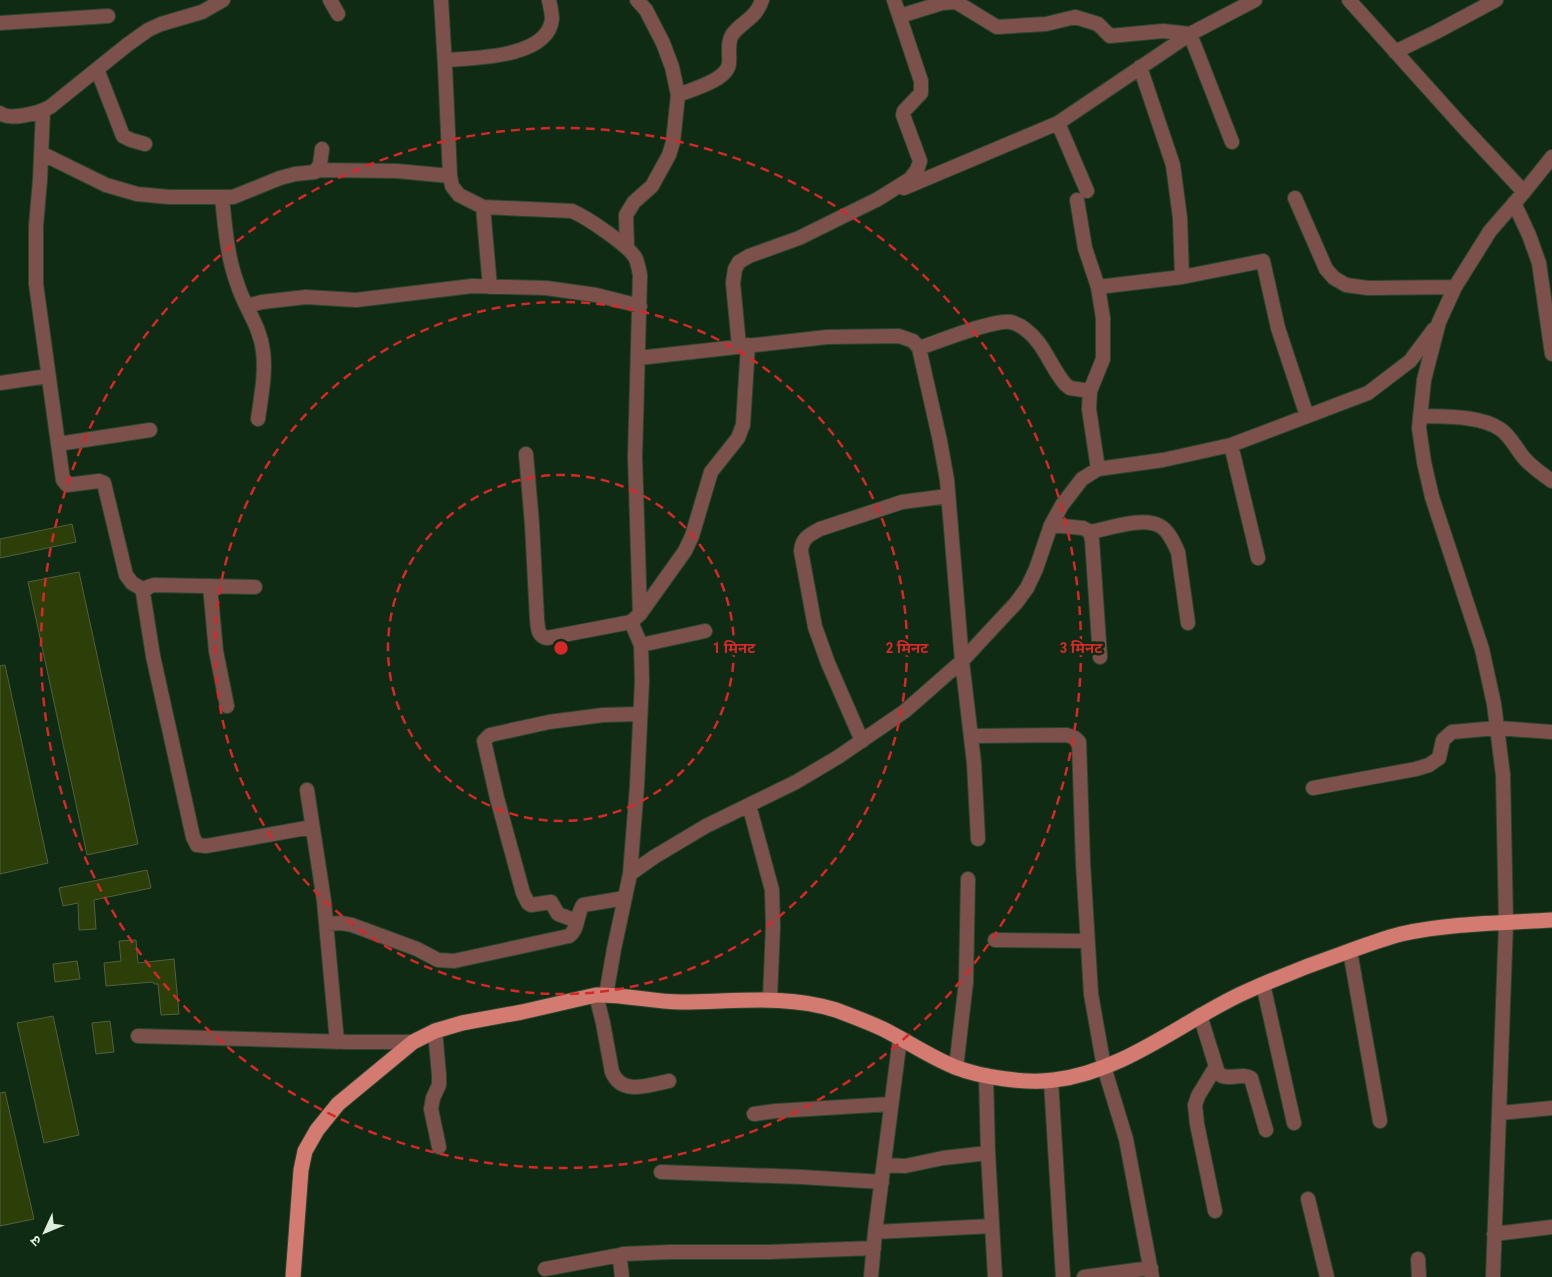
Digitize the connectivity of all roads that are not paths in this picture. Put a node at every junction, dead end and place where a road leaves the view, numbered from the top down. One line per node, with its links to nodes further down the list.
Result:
1 (223, 0): 19 (street)
2 (330, 0): 11 (street)
3 (441, 0): 17 (street)
4 (549, 0): 17 (street)
5 (638, 0): 20 (street)
6 (762, 0): 20 (street)
7 (894, 0): 13 (street)
8 (1255, 0): 15 (street)
9 (1349, 0): 16 (street)
10 (1496, 0): 16 (street)
11 (338, 14)
12 (108, 16): 14 (street)
13 (900, 16): 15 (street); 35 (street)
14 (0, 23)
15 (1190, 34): 18 (street); 24 (street)
16 (1395, 52): 32 (street)
17 (445, 60): 31 (street)
18 (1140, 67): 23 (street); 39 (street)
19 (97, 69): 21 (street); 25 (street)
20 (678, 95): 38 (street)
21 (43, 111): 22 (street); 27 (street)
22 (0, 113)
23 (1058, 123): 35 (street); 41 (street)
24 (1232, 142)
25 (145, 144)
26 (322, 149): 29 (street)
27 (41, 153): 33 (street); 50 (street)
28 (1552, 157): 30 (street)
29 (318, 170): 31 (street); 33 (street)
30 (1547, 172): 32 (street)
31 (450, 176): 37 (street)
32 (1524, 192): 36 (street)
33 (222, 197): 43 (street)
34 (1295, 198): 42 (street)
35 (878, 199): 46 (street)
36 (1514, 203): 42 (street); 48 (street)
37 (483, 207): 38 (street); 40 (street)
38 (627, 248): 44 (street)
39 (1182, 277): 41 (street); 53 (street)
40 (490, 287): 43 (street); 44 (street)
41 (1098, 287): 52 (street)
42 (1455, 287): 45 (street)
43 (247, 306): 55 (street)
44 (640, 306): 49 (street)
45 (1439, 322): 53 (street); 54 (street)
46 (744, 346): 47 (street); 49 (street); 69 (street)
47 (919, 348): 52 (street); 62 (street)
48 (1552, 354)
49 (638, 358): 69 (street)
50 (48, 376): 51 (street); 57 (street)
51 (0, 383)
52 (1090, 391): 60 (street)
53 (1307, 416): 58 (street)
54 (1420, 416): 61 (street); 77 (street)
55 (258, 419)
56 (150, 430): 57 (street)
57 (58, 444): 68 (street)
58 (1231, 444): 60 (street); 65 (street)
59 (526, 454): 69 (street)
60 (1098, 468): 63 (street)
61 (1552, 481)
62 (948, 496): 74 (street); 80 (street)
63 (1051, 525): 64 (street); 74 (street)
64 (1090, 532): 70 (street); 73 (street)
65 (1258, 558)
66 (210, 586): 67 (street); 68 (street); 75 (street)
67 (255, 587)
68 (144, 590): 84 (street)
69 (636, 618): 72 (street)
70 (1188, 622)
71 (705, 631): 72 (street)
72 (641, 646): 76 (street)
73 (1100, 657)
74 (962, 661): 79 (street); 80 (street)
75 (227, 706)
76 (640, 714): 86 (street); 90 (street)
77 (1497, 728): 78 (street); 81 (street); 91 (street)
78 (1552, 732)
79 (971, 736): 85 (street); 94 (street)
80 (862, 741): 83 (street)
81 (1313, 788)
82 (306, 790): 84 (street)
83 (750, 806): 86 (street); 98 (street)
84 (312, 827): 92 (street)
85 (978, 839)
86 (630, 874): 88 (street)
87 (968, 879): 106 (street)
88 (624, 898): 90 (street); 97 (street)
89 (1552, 920): 91 (main road)
90 (577, 922): 92 (street)
91 (1506, 923): 95 (main road); 113 (street)
92 (326, 924): 103 (street)
93 (995, 940): 94 (street)
94 (1087, 941): 105 (street)
95 (1350, 951): 96 (main road); 115 (street)
96 (1263, 984): 99 (main road); 116 (street)
97 (601, 995): 98 (main road); 100 (main road); 109 (street)
98 (770, 1000): 102 (main road)
99 (1200, 1015): 105 (main road); 107 (street)
100 (435, 1031): 104 (main road); 118 (street)
101 (138, 1036): 103 (street)
102 (900, 1038): 106 (main road); 111 (street)
103 (337, 1042): 104 (street)
104 (413, 1042): 134 (main road)
105 (1104, 1067): 110 (main road); 133 (street)
106 (956, 1068): 108 (main road)
107 (1215, 1068): 117 (street); 124 (street)
108 (986, 1075): 110 (main road); 119 (street)
109 (669, 1081)
110 (1051, 1081): 138 (street)
111 (892, 1104): 114 (street); 120 (street)
112 (1552, 1108): 113 (street)
113 (1500, 1113): 128 (street)
114 (754, 1114)
115 (1380, 1121)
116 (1294, 1124)
117 (1266, 1130)
118 (439, 1147)
119 (988, 1153): 120 (street); 125 (street)
120 (884, 1166): 122 (street)
121 (661, 1172): 122 (street)
122 (882, 1182): 127 (street)
123 (1308, 1199): 140 (street)
124 (1215, 1211)
125 (992, 1226): 127 (street); 137 (street)
126 (1552, 1228): 128 (street)
127 (875, 1232): 129 (street)
128 (1494, 1234): 142 (street)
129 (874, 1248): 130 (street); 136 (street)
130 (620, 1255): 132 (street); 135 (street)
131 (1418, 1258): 141 (street)
132 (545, 1269)
133 (1152, 1272): 139 (street)
134 (294, 1277)
135 (622, 1277)
136 (871, 1277)
137 (995, 1277)
138 (1063, 1277)
139 (1084, 1277)
140 (1327, 1277)
141 (1418, 1277)
142 (1493, 1277)

